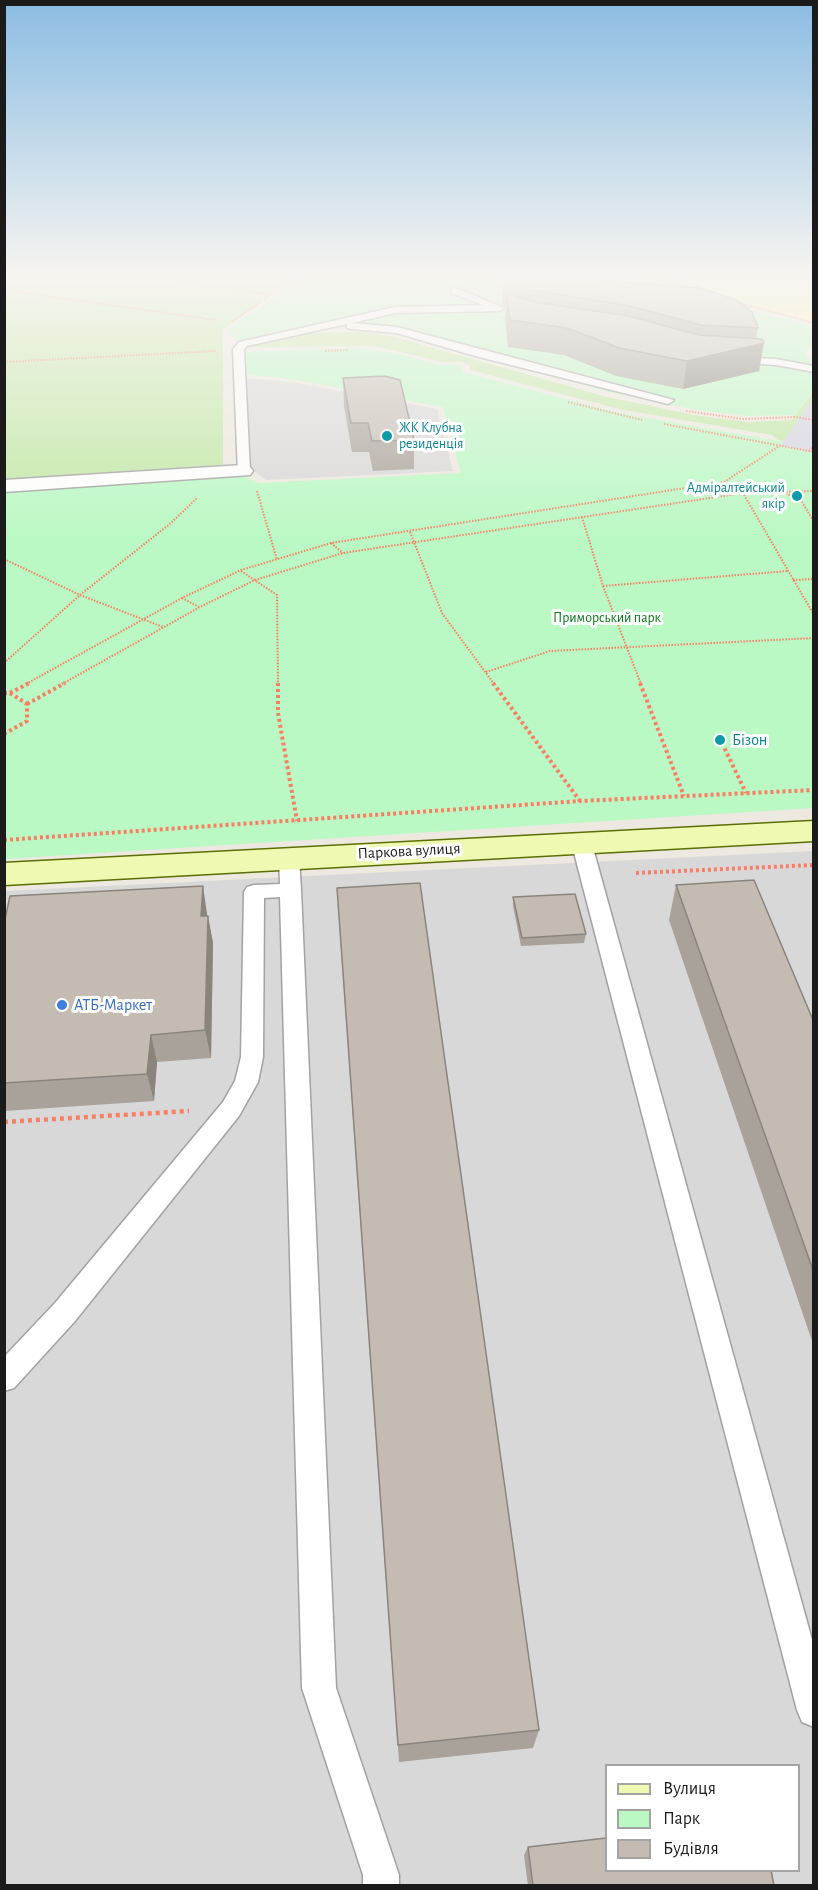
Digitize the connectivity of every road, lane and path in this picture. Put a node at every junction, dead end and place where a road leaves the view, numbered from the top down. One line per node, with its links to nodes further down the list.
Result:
1 (239, 364): 13 (lane)
2 (520, 364): 5 (lane)
3 (788, 364): 4 (lane)
4 (813, 369)
5 (668, 400)
6 (566, 401): 7 (path)
7 (644, 420)
8 (655, 422): 9 (path)
9 (781, 445): 11 (path); 15 (path)
10 (813, 446): 11 (path)
11 (809, 452): 12 (path)
12 (813, 452)
13 (243, 471): 14 (street); 29 (path)
14 (208, 473): 16 (street); 36 (path)
15 (724, 482): 20 (path); 24 (path)
16 (4, 486)
17 (803, 491): 18 (path); 19 (path); 21 (path)
18 (813, 491)
19 (784, 492): 20 (path); 21 (path)
20 (743, 493): 22 (path); 31 (path)
21 (802, 502): 23 (path)
22 (582, 517): 26 (path); 35 (path)
23 (813, 522)
24 (410, 532): 25 (path); 26 (path)
25 (331, 543): 27 (path); 29 (path)
26 (415, 543): 27 (path); 45 (path)
27 (343, 553): 33 (path)
28 (4, 559): 36 (path)
29 (277, 560): 30 (path)
30 (241, 570): 33 (path); 37 (path)
31 (788, 571): 34 (path); 35 (path)
32 (813, 579): 34 (path)
33 (255, 580): 38 (path); 55 (path)
34 (793, 580): 39 (path)
35 (603, 586): 43 (path)
36 (80, 595): 40 (path); 44 (path)
37 (182, 598): 38 (path); 40 (path)
38 (200, 607): 41 (path)
39 (813, 615)
40 (143, 619): 41 (path); 47 (path)
41 (164, 627): 48 (path)
42 (813, 638): 43 (path)
43 (627, 647): 45 (path); 53 (path)
44 (4, 663)
45 (486, 672): 54 (path)
46 (4, 693): 47 (path)
47 (10, 693): 48 (path)
48 (27, 704): 49 (path)
49 (4, 734)
50 (722, 743): 52 (path)
51 (813, 790): 52 (path)
52 (746, 793): 53 (path)
53 (684, 796): 54 (path)
54 (580, 801): 55 (path)
55 (297, 821): 57 (path)
56 (813, 831): 58 (street, Паркова вулиця)
57 (4, 840)
58 (581, 841): 59 (street, Паркова вулиця); 65 (lane)
59 (289, 858): 60 (street, Паркова вулиця); 61 (lane)
60 (4, 873)
61 (291, 890): 62 (lane); 66 (lane)
62 (231, 1109): 63 (path); 64 (lane)
63 (4, 1122)
64 (4, 1378)
65 (813, 1710)
66 (381, 1886)

